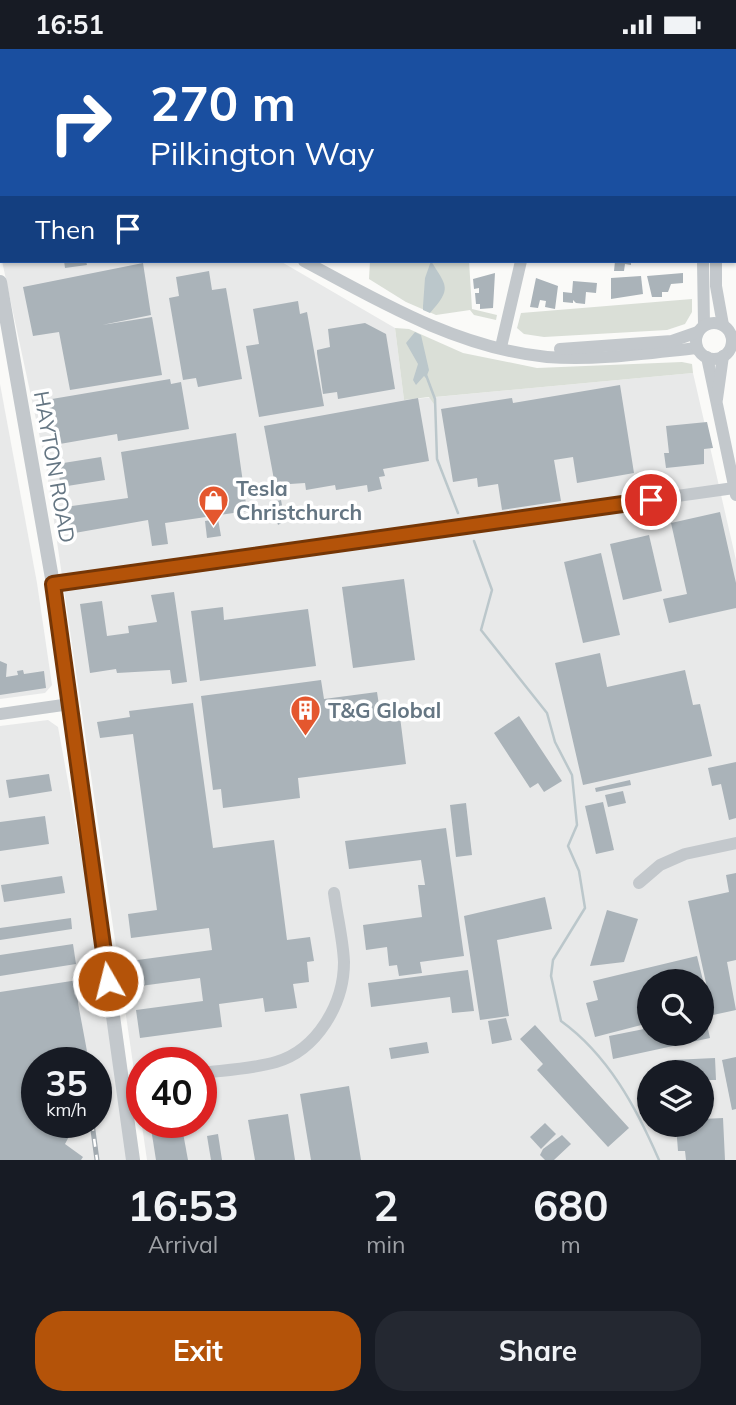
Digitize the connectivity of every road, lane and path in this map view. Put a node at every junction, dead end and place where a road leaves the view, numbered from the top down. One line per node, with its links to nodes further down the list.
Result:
1 (308, 263): 9 (street)
2 (520, 263): 9 (street)
3 (703, 263): 7 (street)
4 (716, 263): 6 (street)
5 (0, 282): 15 (street, HAYTON ROAD)
6 (723, 325): 7 (street); 8 (street)
7 (701, 329): 10 (street); 11 (street)
8 (734, 338): 12 (street)
9 (501, 347): 10 (street)
10 (518, 351): 11 (street)
11 (702, 353): 12 (street); 13 (street)
12 (729, 353): 13 (street)
13 (717, 400): 14 (street)
14 (735, 492): 15 (street)
15 (53, 584): 16 (street, HAYTON ROAD)
16 (70, 704): 17 (street); 22 (street, HAYTON ROAD)
17 (0, 714)
18 (736, 843): 19 (street)
19 (639, 883)
20 (334, 893): 21 (street)
21 (217, 1071)
22 (123, 1084): 23 (street); 24 (street, HAYTON ROAD)
23 (126, 1084)
24 (133, 1160)

